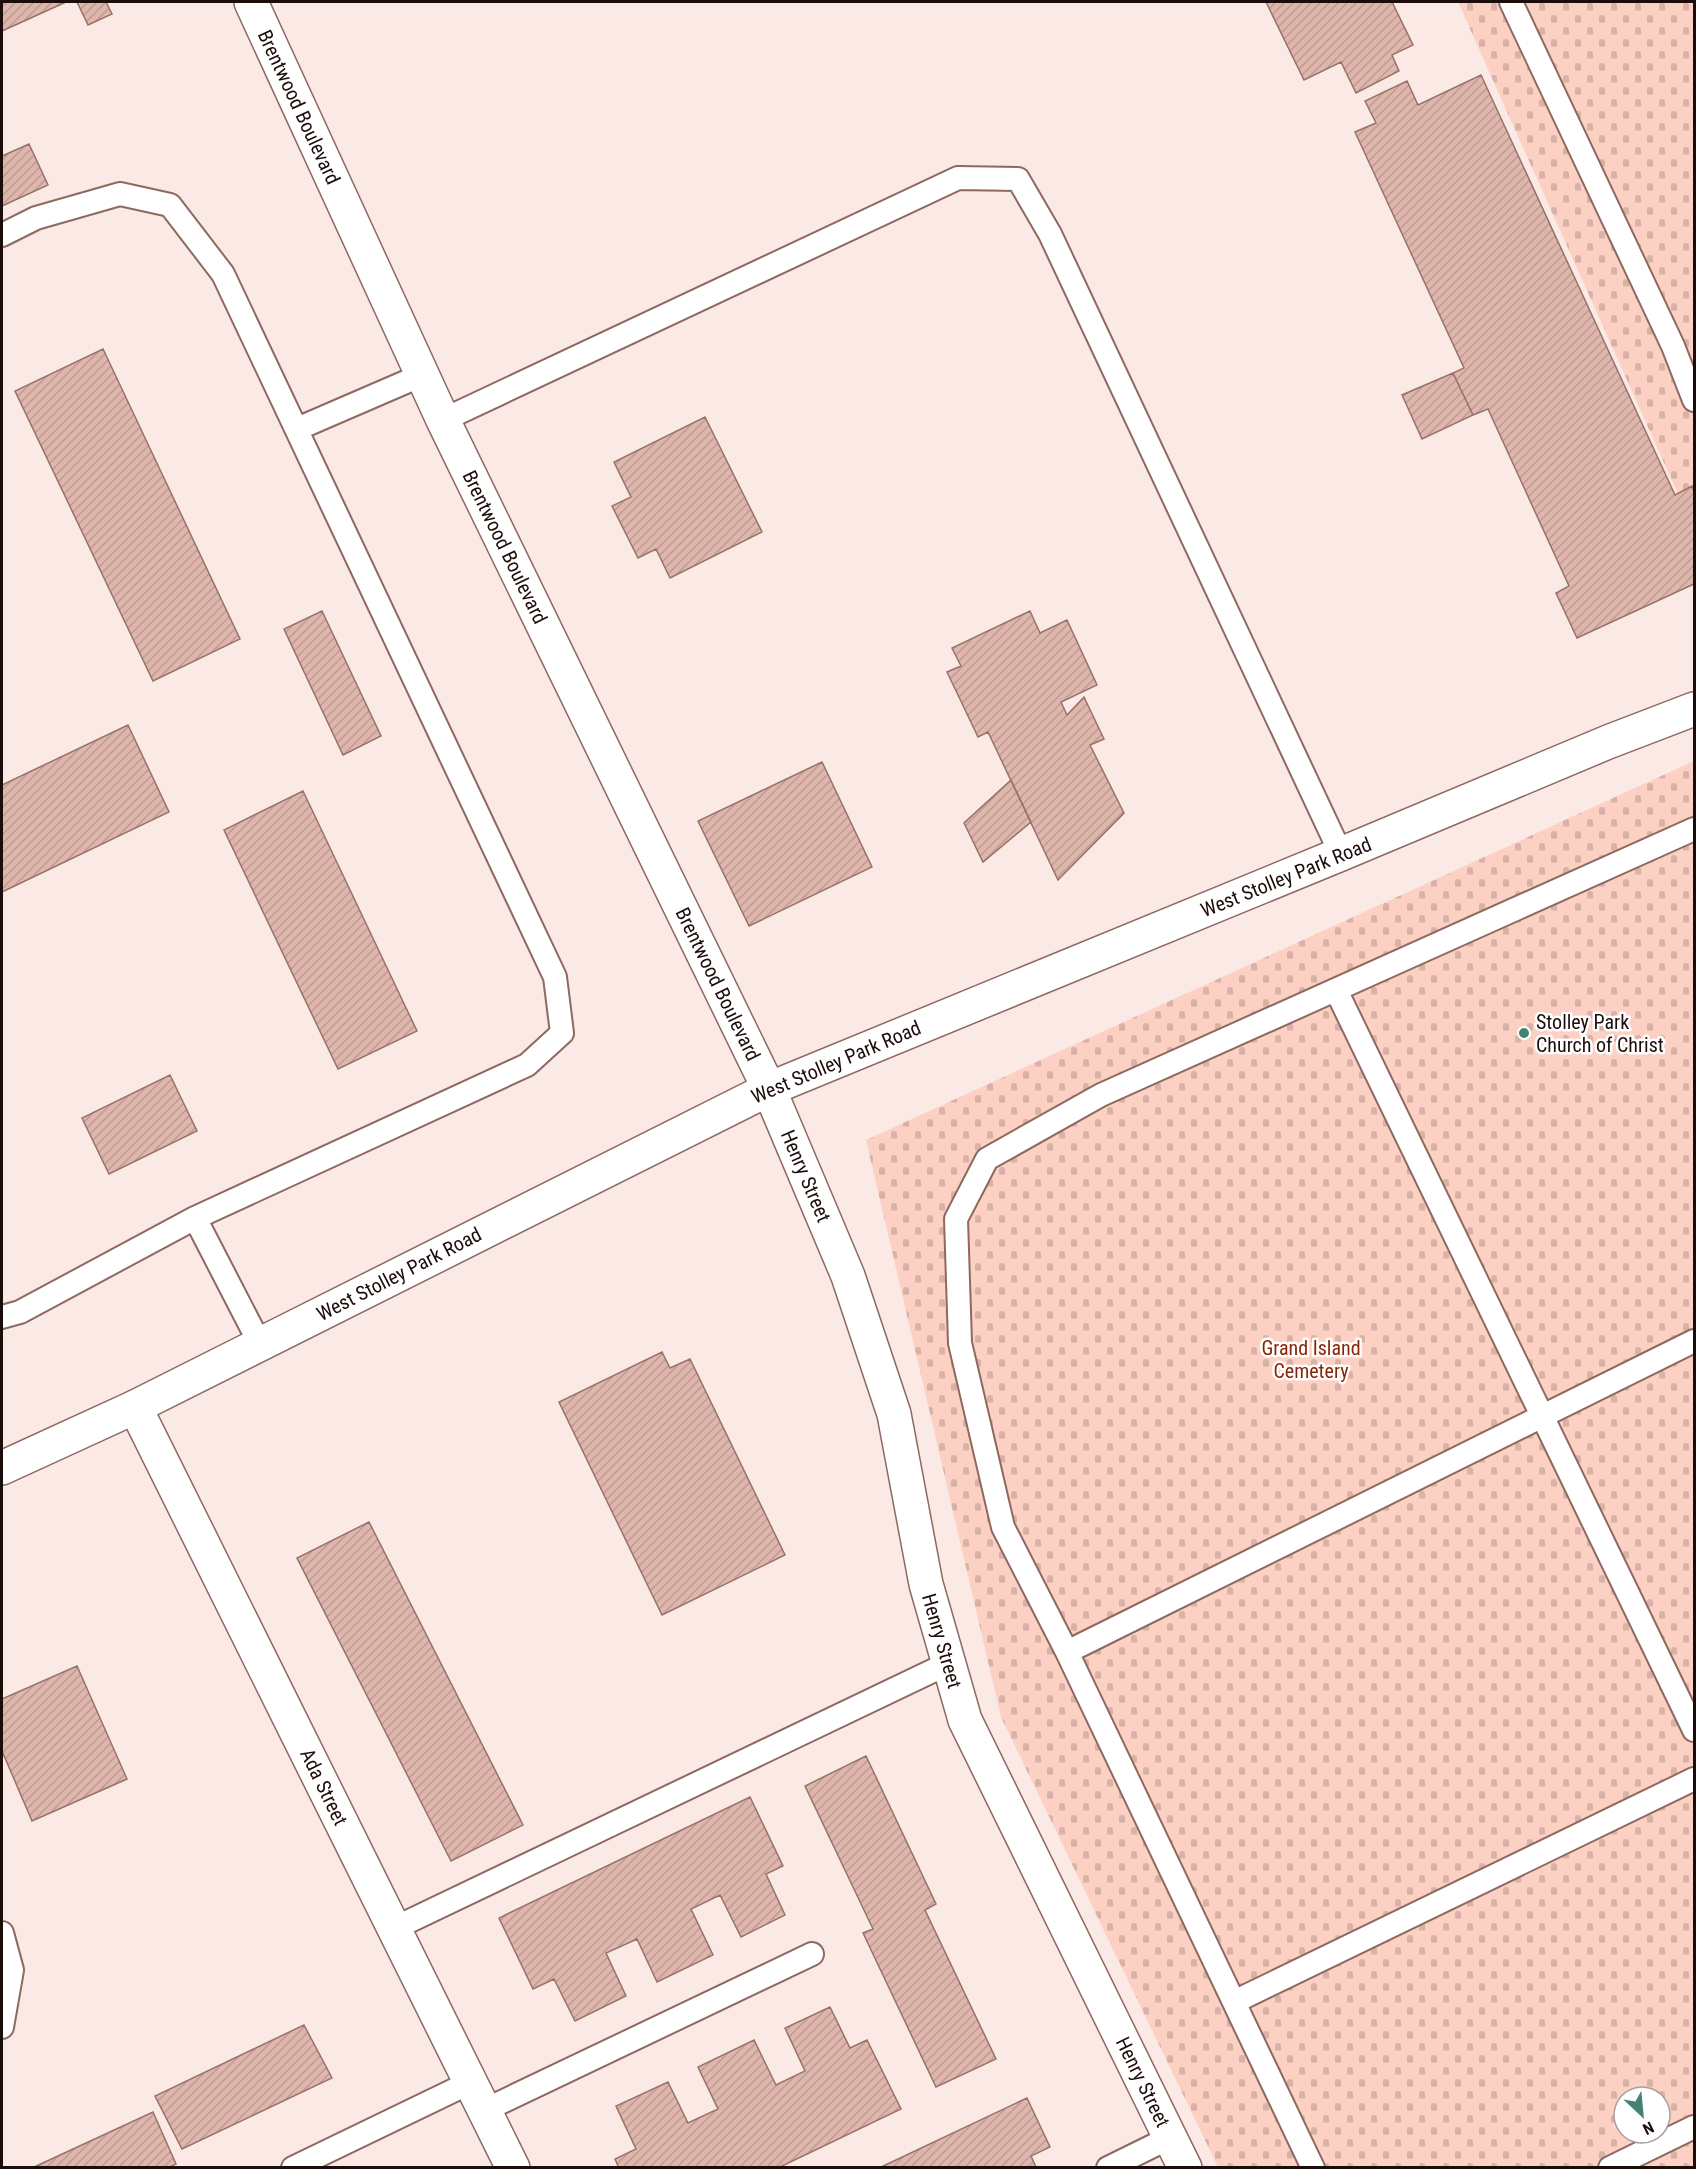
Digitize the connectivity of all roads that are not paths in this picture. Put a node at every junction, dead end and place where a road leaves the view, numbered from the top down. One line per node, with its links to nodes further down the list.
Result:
1 (251, 2): 4 (street, Brentwood Boulevard)
2 (1511, 2): 5 (lane)
3 (2, 235): 7 (lane)
4 (422, 375): 6 (street, Brentwood Boulevard); 7 (lane)
5 (1695, 400)
6 (443, 420): 10 (lane); 12 (street, Brentwood Boulevard)
7 (297, 429): 13 (lane)
8 (1695, 709): 10 (street, West Stolley Park Road)
9 (1695, 829): 11 (lane)
10 (1341, 854): 12 (street, West Stolley Park Road)
11 (1336, 990): 18 (lane); 20 (lane)
12 (769, 1089): 16 (street, West Stolley Park Road); 21 (street, Henry Street)
13 (195, 1218): 14 (lane); 16 (lane)
14 (2, 1317)
15 (1695, 1341): 18 (lane)
16 (260, 1344): 17 (street, West Stolley Park Road)
17 (135, 1407): 19 (street, West Stolley Park Road); 24 (street, Ada Street)
18 (1543, 1416): 20 (lane); 22 (lane)
19 (2, 1468)
20 (1066, 1652): 27 (lane)
21 (949, 1663): 24 (lane); 31 (street, Henry Street)
22 (1695, 1730)
23 (1695, 1779): 27 (lane)
24 (394, 1928): 29 (street, Ada Street)
25 (2, 1933): 28 (lane)
26 (812, 1954): 29 (lane)
27 (1234, 2002): 36 (lane)
28 (2, 2027)
29 (478, 2096): 32 (lane); 33 (street, Ada Street)
30 (1695, 2127): 37 (lane)
31 (1171, 2137): 34 (lane); 35 (street, Henry Street)
32 (293, 2168)
33 (513, 2168)
34 (1108, 2168)
35 (1185, 2168)
36 (1313, 2168)
37 (1610, 2168)

